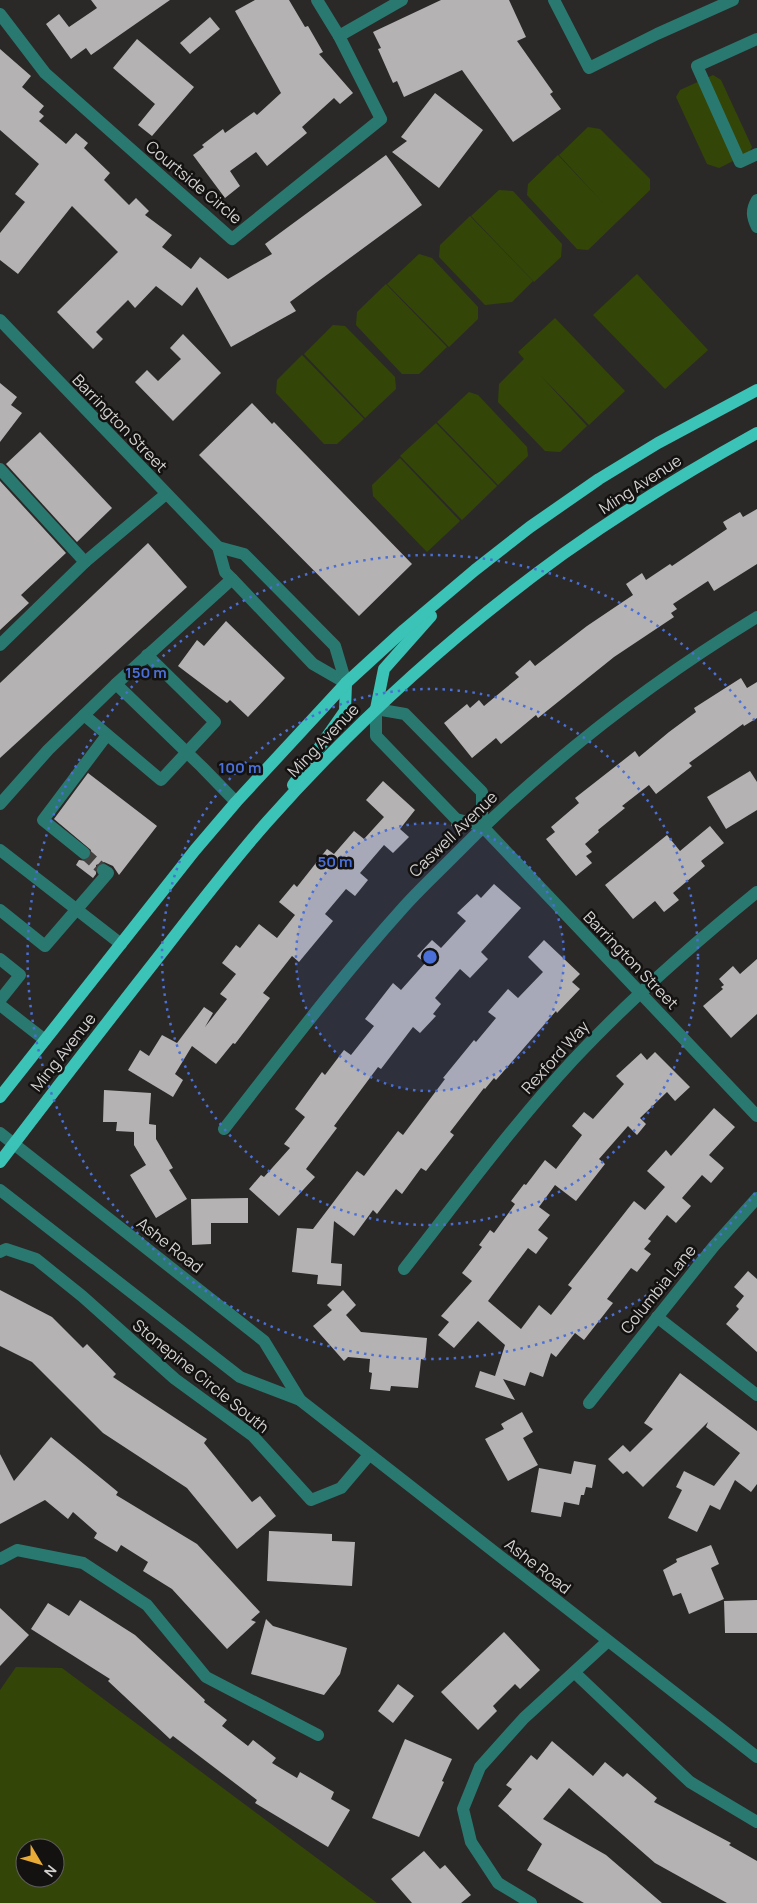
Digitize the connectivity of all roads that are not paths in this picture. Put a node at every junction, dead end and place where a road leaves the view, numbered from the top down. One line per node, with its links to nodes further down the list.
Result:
1 (317, 0): 6 (street, Courtside Circle)
2 (402, 0): 6 (street)
3 (554, 0): 4 (street)
4 (733, 0)
5 (0, 14): 6 (street, Courtside Circle)
6 (338, 36)
7 (757, 39): 8 (street)
8 (757, 154)
9 (757, 200): 10 (street)
10 (757, 227)
11 (0, 320): 15 (street, Barrington Street)
12 (757, 390): 19 (main road, Ming Avenue)
13 (757, 433): 25 (main road, Ming Avenue)
14 (0, 469): 17 (street)
15 (166, 494): 16 (street, Barrington Street); 17 (street)
16 (218, 547): 18 (street, Barrington Street); 23 (street)
17 (85, 562): 21 (street)
18 (232, 579): 22 (street); 23 (street, Barrington Street)
19 (455, 588): 23 (main road, Ming Avenue); 25 (main road)
20 (757, 617): 32 (street, Caswell Avenue)
21 (0, 645)
22 (147, 655): 24 (street); 28 (street)
23 (346, 683): 29 (main road, Ming Avenue); 31 (main road)
24 (116, 684): 26 (street); 28 (street)
25 (376, 709): 31 (main road, Ming Avenue); 32 (street); 32 (street)
26 (84, 715): 27 (street); 30 (street)
27 (107, 735): 28 (street); 34 (street)
28 (187, 752): 29 (street)
29 (236, 802): 39 (main road, Ming Avenue)
30 (0, 804)
31 (267, 822): 48 (main road, Ming Avenue)
32 (482, 826): 41 (street, Barrington Street); 46 (street, Caswell Avenue)
33 (0, 850): 38 (street)
34 (84, 854)
35 (103, 870): 38 (street)
36 (757, 892): 41 (street, Rexford Way)
37 (0, 910): 38 (street)
38 (76, 910): 39 (street)
39 (122, 944): 43 (main road, Ming Avenue)
40 (0, 959): 42 (street)
41 (640, 992): 45 (street, Barrington Street); 53 (street, Rexford Way)
42 (1, 999): 43 (street)
43 (45, 1040): 44 (main road, Ming Avenue)
44 (0, 1097)
45 (757, 1116)
46 (224, 1129)
47 (0, 1133): 48 (street, Ashe Road)
48 (14, 1143): 49 (main road, Ming Avenue); 56 (street, Ashe Road)
49 (0, 1162)
50 (0, 1190): 56 (street, Ashe Road)
51 (757, 1198): 54 (street, Columbia Lane)
52 (0, 1252): 58 (street, Stonepine Circle South)
53 (404, 1269)
54 (657, 1317): 55 (street); 57 (street, Columbia Lane)
55 (757, 1395)
56 (300, 1400): 58 (street, Ashe Road)
57 (589, 1404)
58 (368, 1455): 60 (street, Ashe Road)
59 (0, 1559): 62 (street)
60 (608, 1641): 61 (street); 63 (street, Ashe Road)
61 (575, 1673): 64 (street); 65 (street)
62 (318, 1735)
63 (757, 1757)
64 (757, 1822)
65 (531, 1903)

